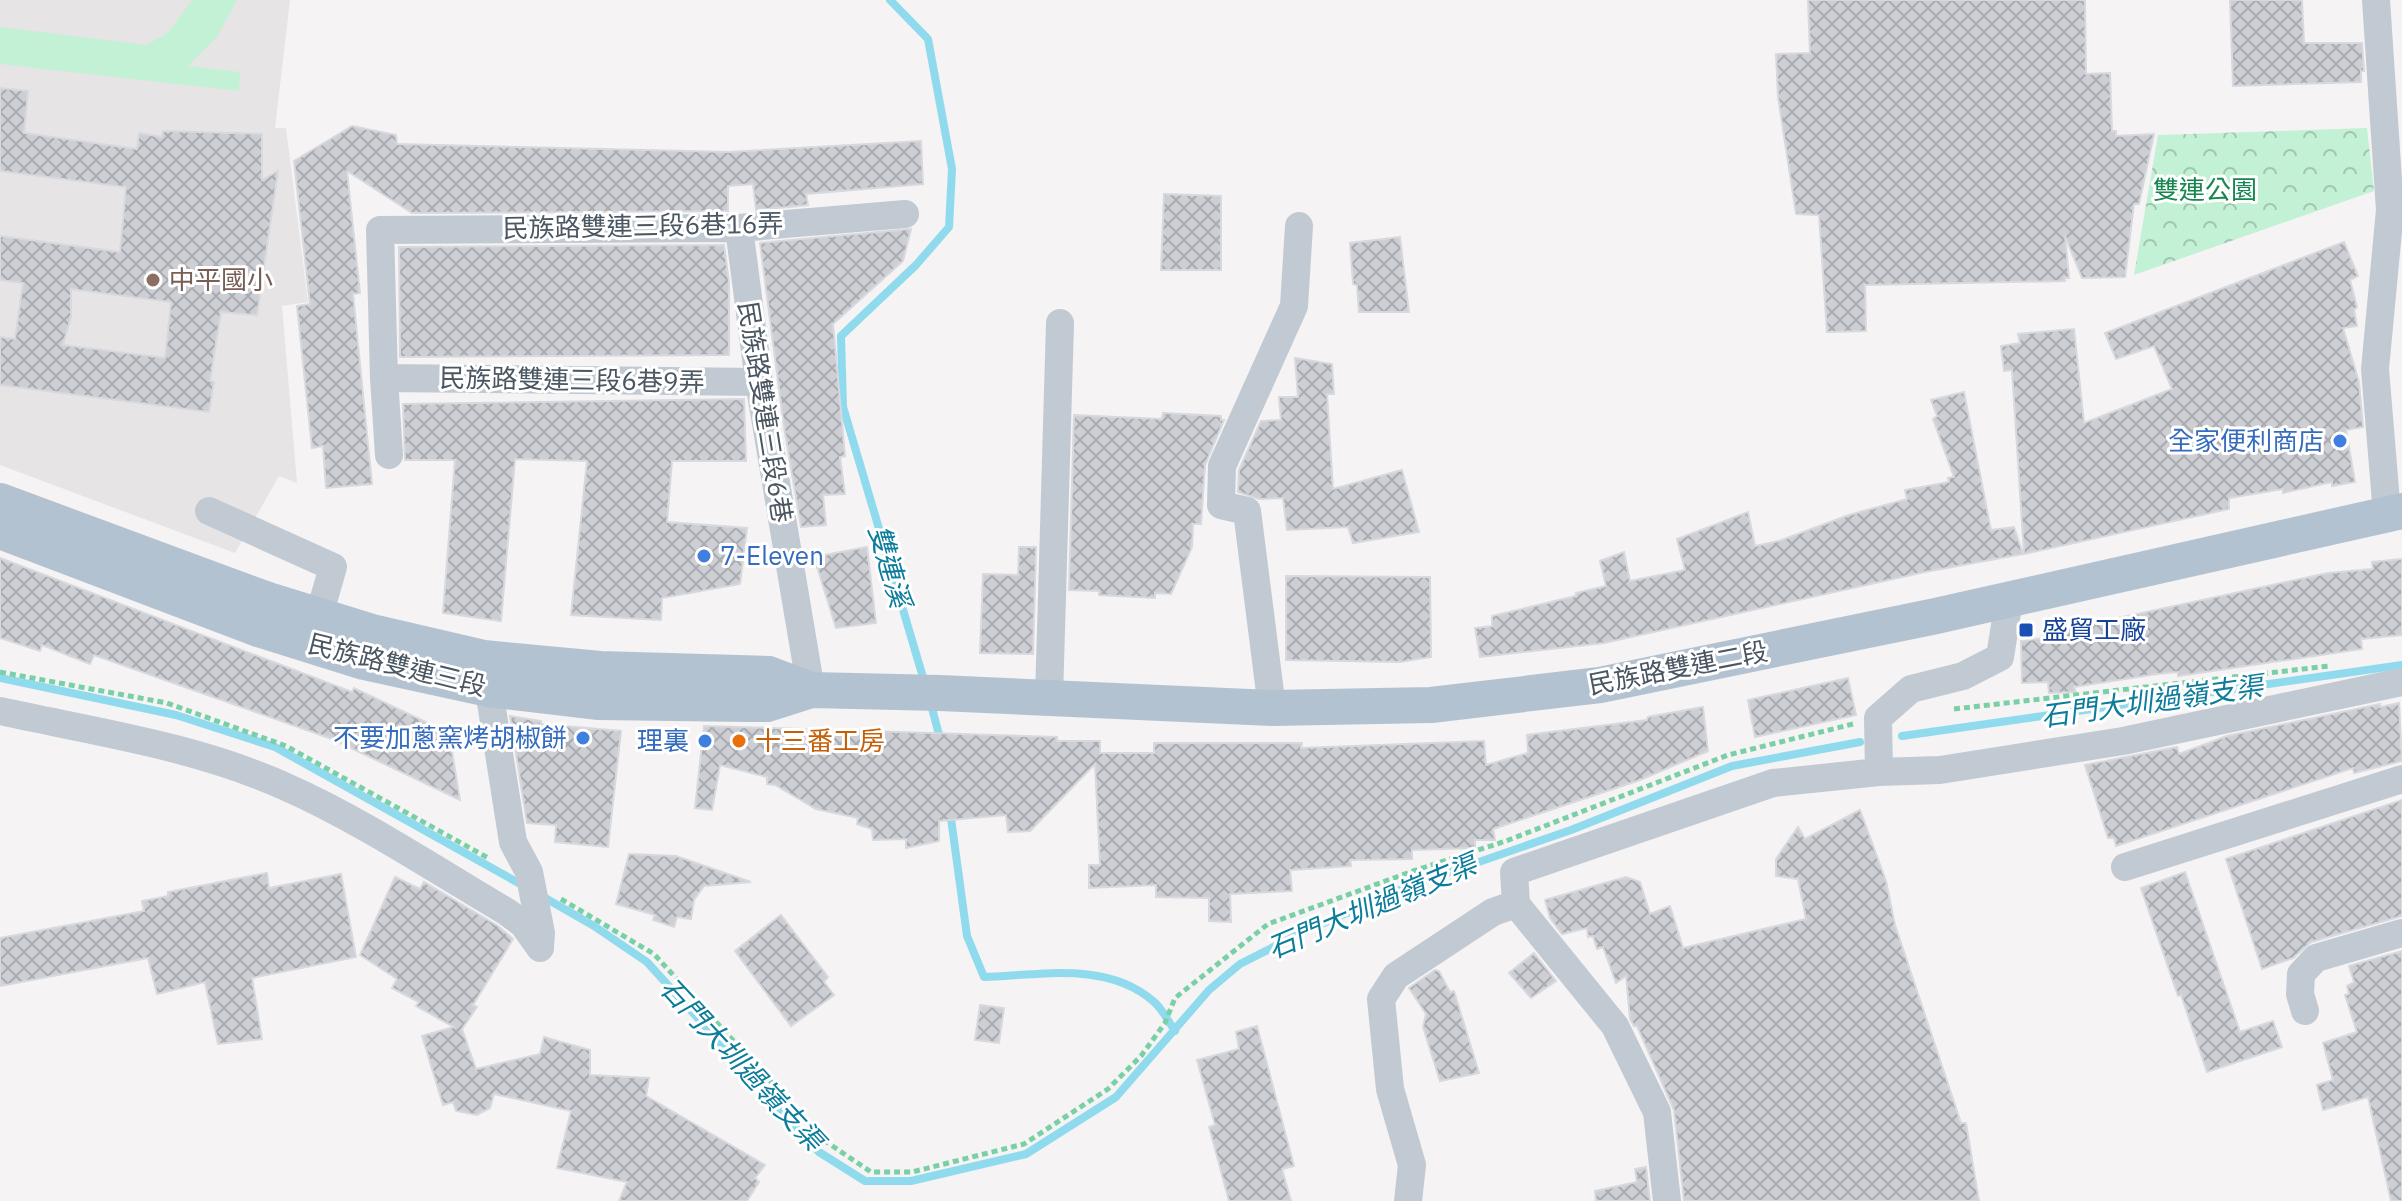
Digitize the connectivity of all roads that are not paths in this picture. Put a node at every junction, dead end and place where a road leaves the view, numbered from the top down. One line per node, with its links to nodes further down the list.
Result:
1 (2376, 0): 11 (lane)
2 (905, 214): 4 (lane, 民族路雙連三段6巷16弄)
3 (1299, 226): 20 (lane)
4 (739, 228): 6 (lane, 民族路雙連三段6巷16弄); 7 (lane, 民族路雙連三段6巷)
5 (1060, 323): 19 (lane)
6 (384, 378): 7 (lane, 民族路雙連三段6巷9弄); 8 (lane)
7 (759, 382): 17 (lane, 民族路雙連三段6巷)
8 (389, 455)
9 (0, 501): 14 (main road, 民族路雙連三段)
10 (209, 511): 14 (lane)
11 (2394, 512): 13 (main road, 民族路雙連二段)
12 (0, 531): 14 (main road, 民族路雙連三段)
13 (2009, 600): 20 (main road, 民族路雙連二段); 22 (lane)
14 (315, 630): 15 (main road, 民族路雙連三段)
15 (486, 674): 17 (main road, 民族路雙連三段); 21 (lane)
16 (2402, 682): 22 (lane)
17 (811, 690): 18 (main road, 民族路雙連三段)
18 (924, 692): 19 (main road, 民族路雙連二段)
19 (1049, 698): 20 (main road, 民族路雙連二段)
20 (1272, 708)
21 (0, 711)
22 (1879, 772): 25 (lane)
23 (2402, 779): 24 (lane)
24 (2125, 867)
25 (1516, 904): 28 (lane); 29 (lane)
26 (2402, 933): 27 (lane)
27 (2305, 1011)
28 (1408, 1201)
29 (1667, 1201)

